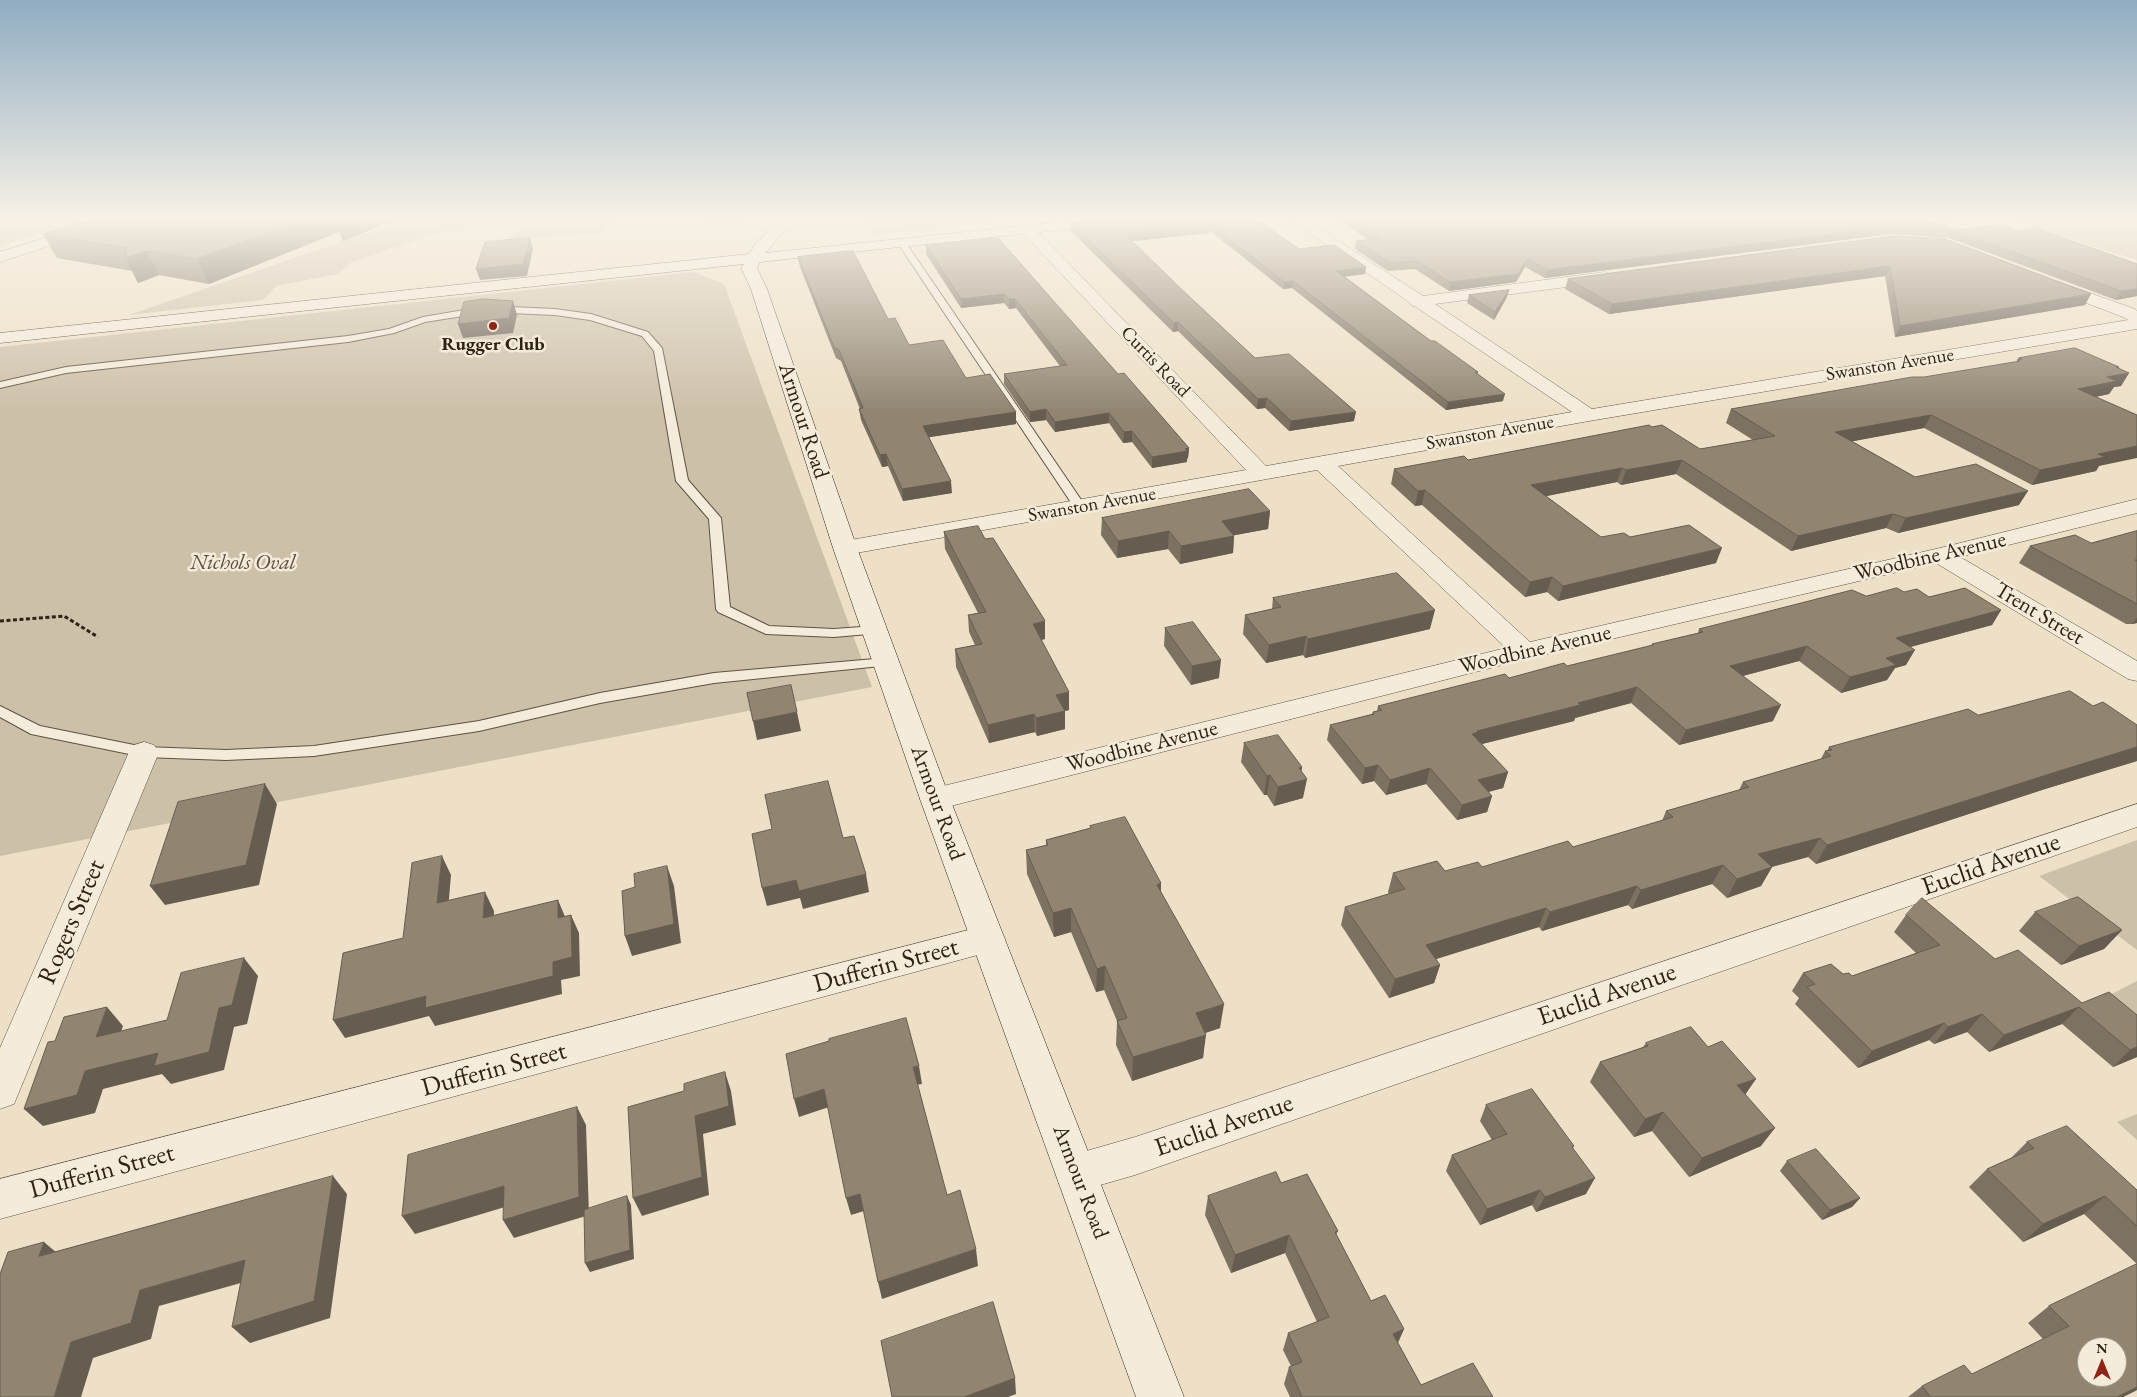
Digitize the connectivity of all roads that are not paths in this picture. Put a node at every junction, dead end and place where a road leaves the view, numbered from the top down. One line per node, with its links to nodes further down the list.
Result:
1 (519, 282): 11 (street)
2 (756, 282): 18 (street, Armour Road)
3 (928, 282): 17 (lane)
4 (1077, 282): 15 (street, Curtis Road)
5 (1388, 282): 8 (street)
6 (1568, 282): 8 (street)
7 (2047, 282): 9 (street)
8 (1417, 302): 13 (street)
9 (2137, 319)
10 (2137, 324): 13 (street, Swanston Avenue)
11 (0, 338)
12 (0, 385): 20 (lane)
13 (1589, 416): 14 (street, Swanston Avenue)
14 (1322, 463): 15 (street, Swanston Avenue); 21 (street)
15 (1262, 474): 17 (street, Swanston Avenue)
16 (2137, 506): 19 (street, Woodbine Avenue)
17 (1080, 507): 18 (street, Swanston Avenue)
18 (845, 548): 20 (street, Armour Road)
19 (1940, 555): 21 (street, Woodbine Avenue); 23 (street, Trent Street)
20 (875, 630): 22 (street, Armour Road)
21 (1525, 651): 26 (street, Woodbine Avenue)
22 (886, 662): 25 (lane); 26 (street, Armour Road)
23 (2137, 673)
24 (0, 711): 25 (lane)
25 (144, 752): 29 (street, Rogers Street)
26 (935, 798): 28 (street, Armour Road)
27 (2137, 815): 30 (street, Euclid Avenue)
28 (988, 939): 30 (street, Armour Road); 31 (street, Dufferin Street)
29 (0, 1092)
30 (1076, 1172): 32 (street, Armour Road)
31 (0, 1199)
32 (1160, 1397)

